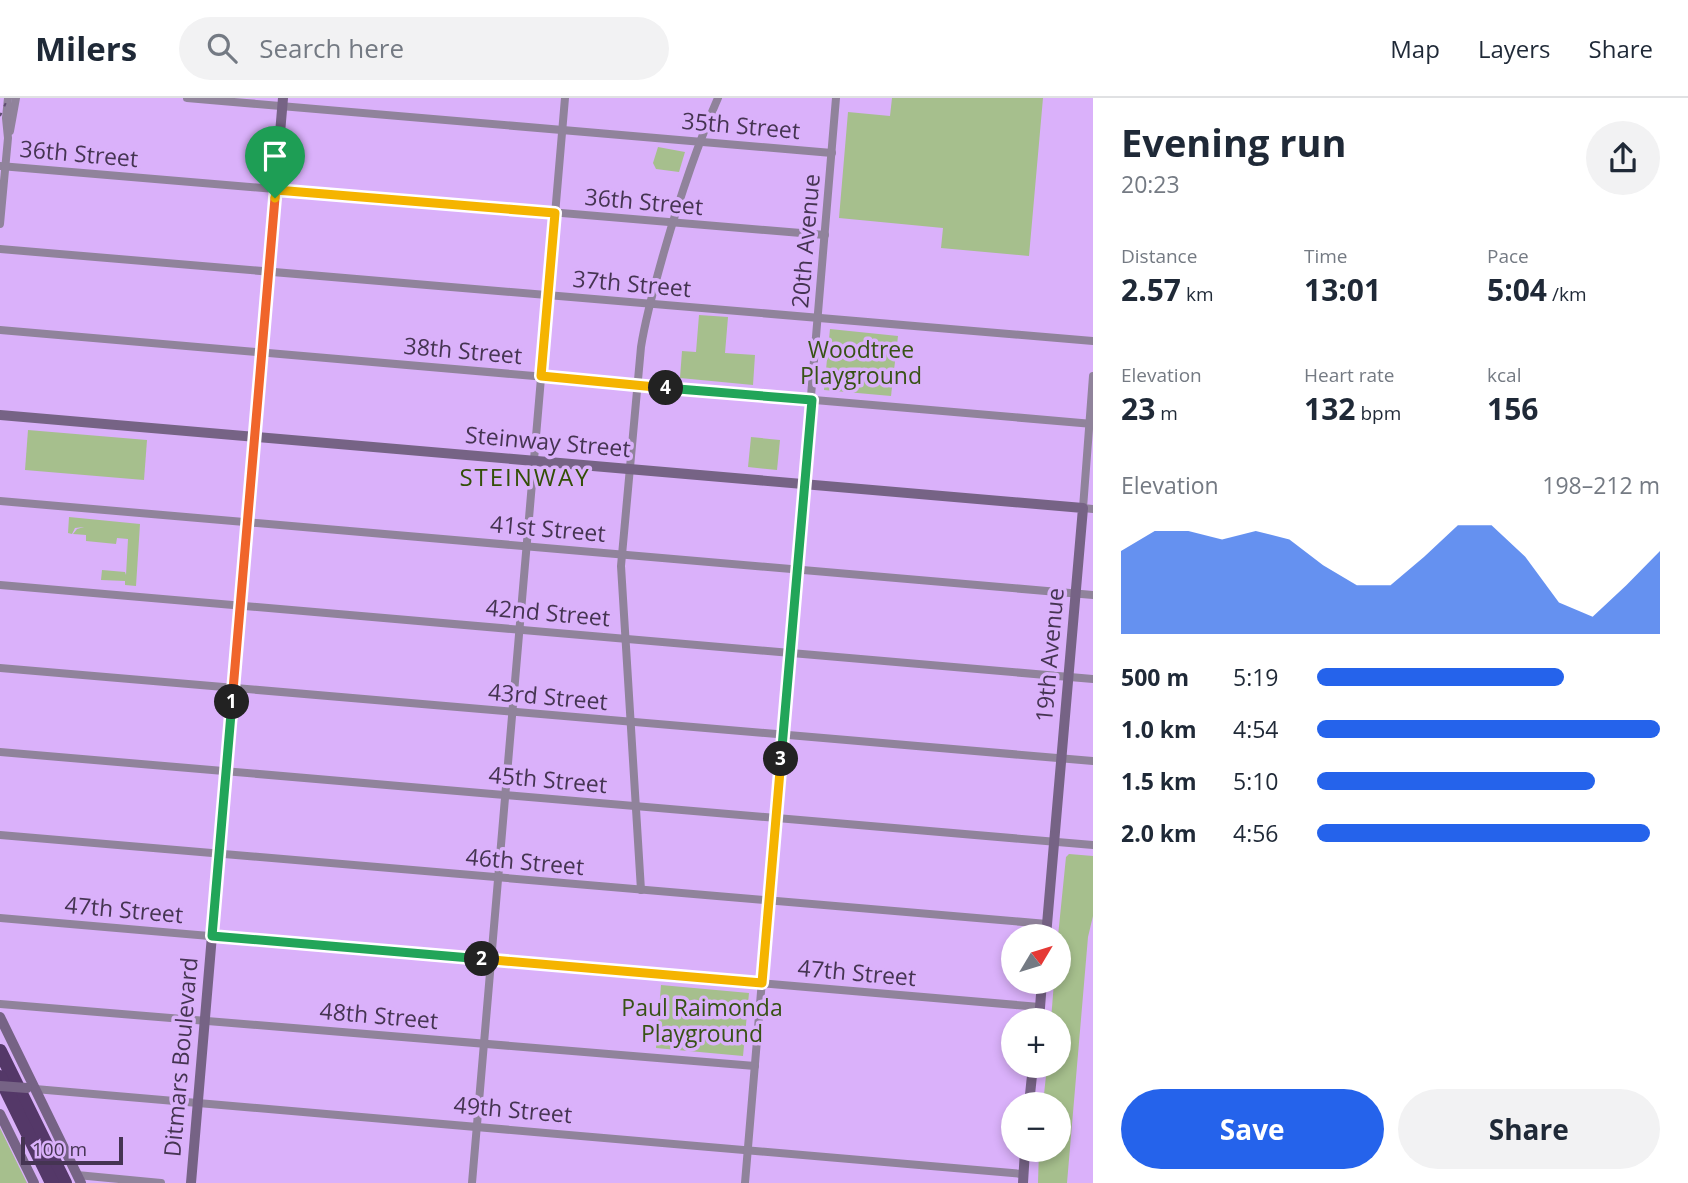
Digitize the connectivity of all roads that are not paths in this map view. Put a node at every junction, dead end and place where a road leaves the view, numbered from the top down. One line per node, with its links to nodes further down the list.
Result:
1 (8, 98): 9 (street)
2 (16, 98): 9 (street)
3 (187, 98): 7 (street, 35th Street)
4 (565, 98): 8 (street)
5 (718, 98): 10 (street)
6 (836, 98): 11 (street, 20th Avenue)
7 (283, 102): 8 (street, 35th Street); 13 (street, Ditmars Boulevard)
8 (563, 129): 10 (street, 35th Street); 14 (street)
9 (8, 138): 12 (street)
10 (700, 140): 11 (street, 35th Street); 15 (street)
11 (831, 153): 17 (street, 20th Avenue)
12 (3, 166): 13 (street, 36th Street); 16 (street)
13 (276, 190): 14 (street, 36th Street); 19 (street, Ditmars Boulevard)
14 (555, 213): 15 (street, 36th Street); 20 (street)
15 (673, 223): 17 (street, 36th Street); 21 (street)
16 (0, 224)
17 (825, 235): 22 (street, 20th Avenue)
18 (0, 249): 19 (street, 37th Street)
19 (269, 271): 20 (street, 37th Street); 25 (street, Ditmars Boulevard)
20 (548, 295): 21 (street, 37th Street); 26 (street)
21 (650, 303): 22 (street, 37th Street); 28 (street)
22 (818, 318): 24 (street, 37th Street); 29 (street, 20th Avenue)
23 (0, 330): 25 (street, 38th Street)
24 (1093, 341)
25 (261, 353): 26 (street, 38th Street); 32 (street, Ditmars Boulevard)
26 (541, 376): 28 (street, 38th Street); 33 (street)
27 (1093, 376): 31 (street, 19th Avenue)
28 (638, 386): 29 (street, 38th Street); 34 (street)
29 (812, 400): 31 (street, 38th Street); 35 (street, 20th Avenue)
30 (0, 415): 32 (street, Steinway Street)
31 (1091, 424): 37 (street, 19th Avenue)
32 (254, 437): 33 (street, Steinway Street); 38 (street, Ditmars Boulevard)
33 (534, 461): 34 (street, Steinway Street); 39 (street)
34 (631, 470): 35 (street, Steinway Street); 40 (street)
35 (804, 484): 37 (street, Steinway Street); 41 (street, 20th Avenue)
36 (0, 501): 38 (street, 41st Street)
37 (1088, 509): 43 (street, 19th Avenue)
38 (247, 522): 39 (street, 41st Street); 45 (street, Ditmars Boulevard)
39 (527, 545): 40 (street, 41st Street); 46 (street)
40 (622, 554): 41 (street, 41st Street); 47 (street)
41 (797, 569): 43 (street, 41st Street); 48 (street, 20th Avenue)
42 (0, 585): 45 (street, 42nd Street)
43 (1075, 593): 44 (street, 41st Street); 50 (street, 19th Avenue)
44 (1093, 595)
45 (240, 604): 46 (street, 42nd Street); 52 (street, Ditmars Boulevard)
46 (520, 629): 47 (street, 42nd Street); 53 (street)
47 (624, 638): 48 (street, 42nd Street); 54 (street)
48 (790, 652): 50 (street, 42nd Street); 55 (street, 20th Avenue)
49 (0, 667): 52 (street, 43rd Street)
50 (1069, 677): 51 (street, 42nd Street); 57 (street, 19th Avenue)
51 (1093, 679)
52 (233, 688): 53 (street, 43rd Street); 59 (street, Ditmars Boulevard)
53 (513, 712): 54 (street, 43rd Street); 60 (street)
54 (629, 722): 55 (street, 43rd Street); 61 (street)
55 (783, 735): 57 (street, 43rd Street); 62 (street, 20th Avenue)
56 (0, 752): 59 (street, 45th Street)
57 (1062, 758): 58 (street, 43rd Street); 64 (street, 19th Avenue)
58 (1093, 761)
59 (226, 771): 60 (street, 45th Street); 66 (street, Ditmars Boulevard)
60 (505, 795): 61 (street, 45th Street); 67 (street)
61 (635, 806): 62 (street, 45th Street); 68 (street)
62 (776, 818): 64 (street, 45th Street); 69 (street, 20th Avenue)
63 (0, 835): 66 (street, 46th Street)
64 (1054, 842): 65 (street, 45th Street); 71 (street, 19th Avenue)
65 (1093, 845)
66 (219, 854): 67 (street, 46th Street); 72 (street, Ditmars Boulevard)
67 (498, 878): 68 (street, 46th Street); 73 (street)
68 (641, 890): 69 (street, 46th Street)
69 (769, 901): 71 (street, 46th Street); 74 (street, 20th Avenue)
70 (0, 918): 72 (street, 47th Street)
71 (1047, 924)
72 (212, 936): 73 (street, 47th Street); 79 (street, Ditmars Boulevard)
73 (491, 960): 74 (street, 47th Street); 80 (street)
74 (762, 983): 77 (street, 47th Street); 82 (street, 20th Avenue)
75 (1041, 994): 77 (street)
76 (0, 1003): 79 (street, 48th Street)
77 (1040, 1007)
78 (0, 1017): 85 (street)
79 (205, 1020): 80 (street, 48th Street); 86 (street, Ditmars Boulevard)
80 (484, 1044): 82 (street, 48th Street); 88 (street)
81 (0, 1051): 91 (highway)
82 (755, 1066): 89 (street, 20th Avenue)
83 (0, 1077): 93 (highway)
84 (0, 1086): 85 (street, 49th Street, bridge)
85 (31, 1088): 86 (street, 49th Street); 91 (street)
86 (198, 1103): 88 (street, 49th Street); 95 (street, Ditmars Boulevard)
87 (0, 1114): 92 (street)
88 (477, 1126): 89 (street, 49th Street); 96 (street)
89 (748, 1150): 90 (street, 49th Street); 97 (street, 20th Avenue)
90 (1023, 1178)
91 (75, 1180): 94 (street)
92 (34, 1183)
93 (52, 1183)
94 (161, 1183)
95 (191, 1183)
96 (472, 1183)
97 (745, 1183)

